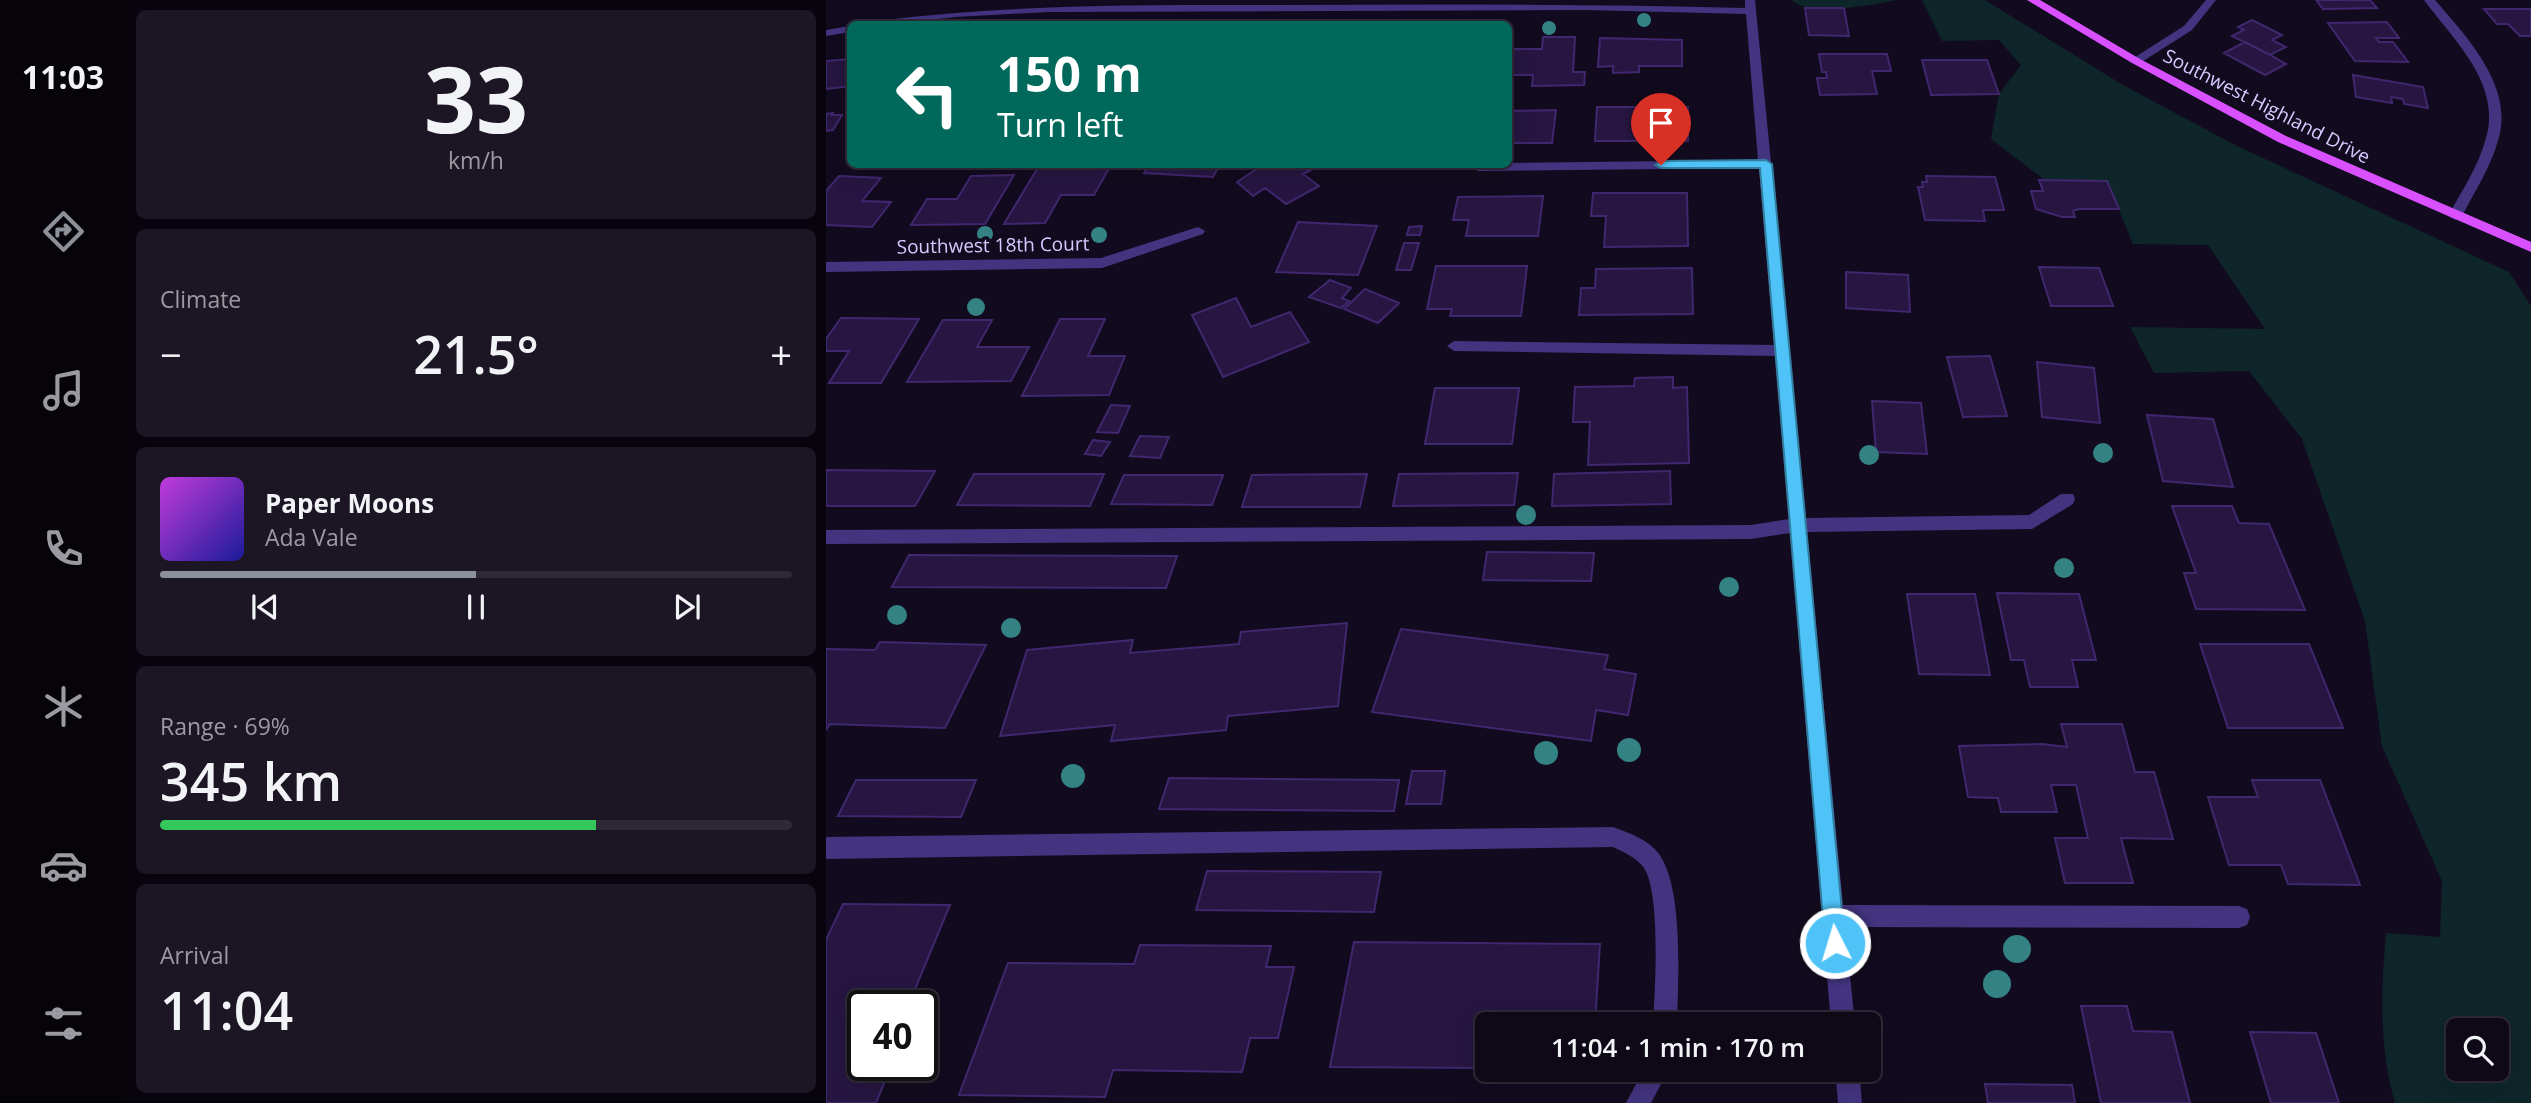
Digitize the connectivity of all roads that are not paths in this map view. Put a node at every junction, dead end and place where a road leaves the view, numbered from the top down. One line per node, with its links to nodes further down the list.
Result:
1 (1657, 0): 7 (street)
2 (2032, 0): 11 (main road, Southwest Highland Drive)
3 (2211, 0): 11 (street)
4 (2429, 0): 14 (street)
5 (1359, 3): 7 (street); 8 (street)
6 (1751, 5): 7 (street); 12 (street)
7 (1586, 7)
8 (900, 21)
9 (847, 30): 10 (street)
10 (826, 33)
11 (2136, 61): 14 (main road, Southwest Highland Drive)
12 (1766, 164): 13 (street); 19 (street)
13 (1512, 167)
14 (2455, 216): 16 (main road, Southwest Highland Drive)
15 (1198, 232): 17 (street, Southwest 18th Court)
16 (2531, 247)
17 (826, 267)
18 (1454, 346): 19 (street)
19 (1781, 351): 21 (street)
20 (2067, 499): 21 (street)
21 (1797, 525): 22 (street); 24 (street)
22 (826, 537)
23 (826, 848): 26 (street)
24 (1833, 916): 25 (street); 27 (street)
25 (2239, 917)
26 (1665, 1012)
27 (1842, 1012)
28 (1650, 1082): 30 (street)
29 (1848, 1082): 31 (street)
30 (1638, 1103)
31 (1850, 1103)

